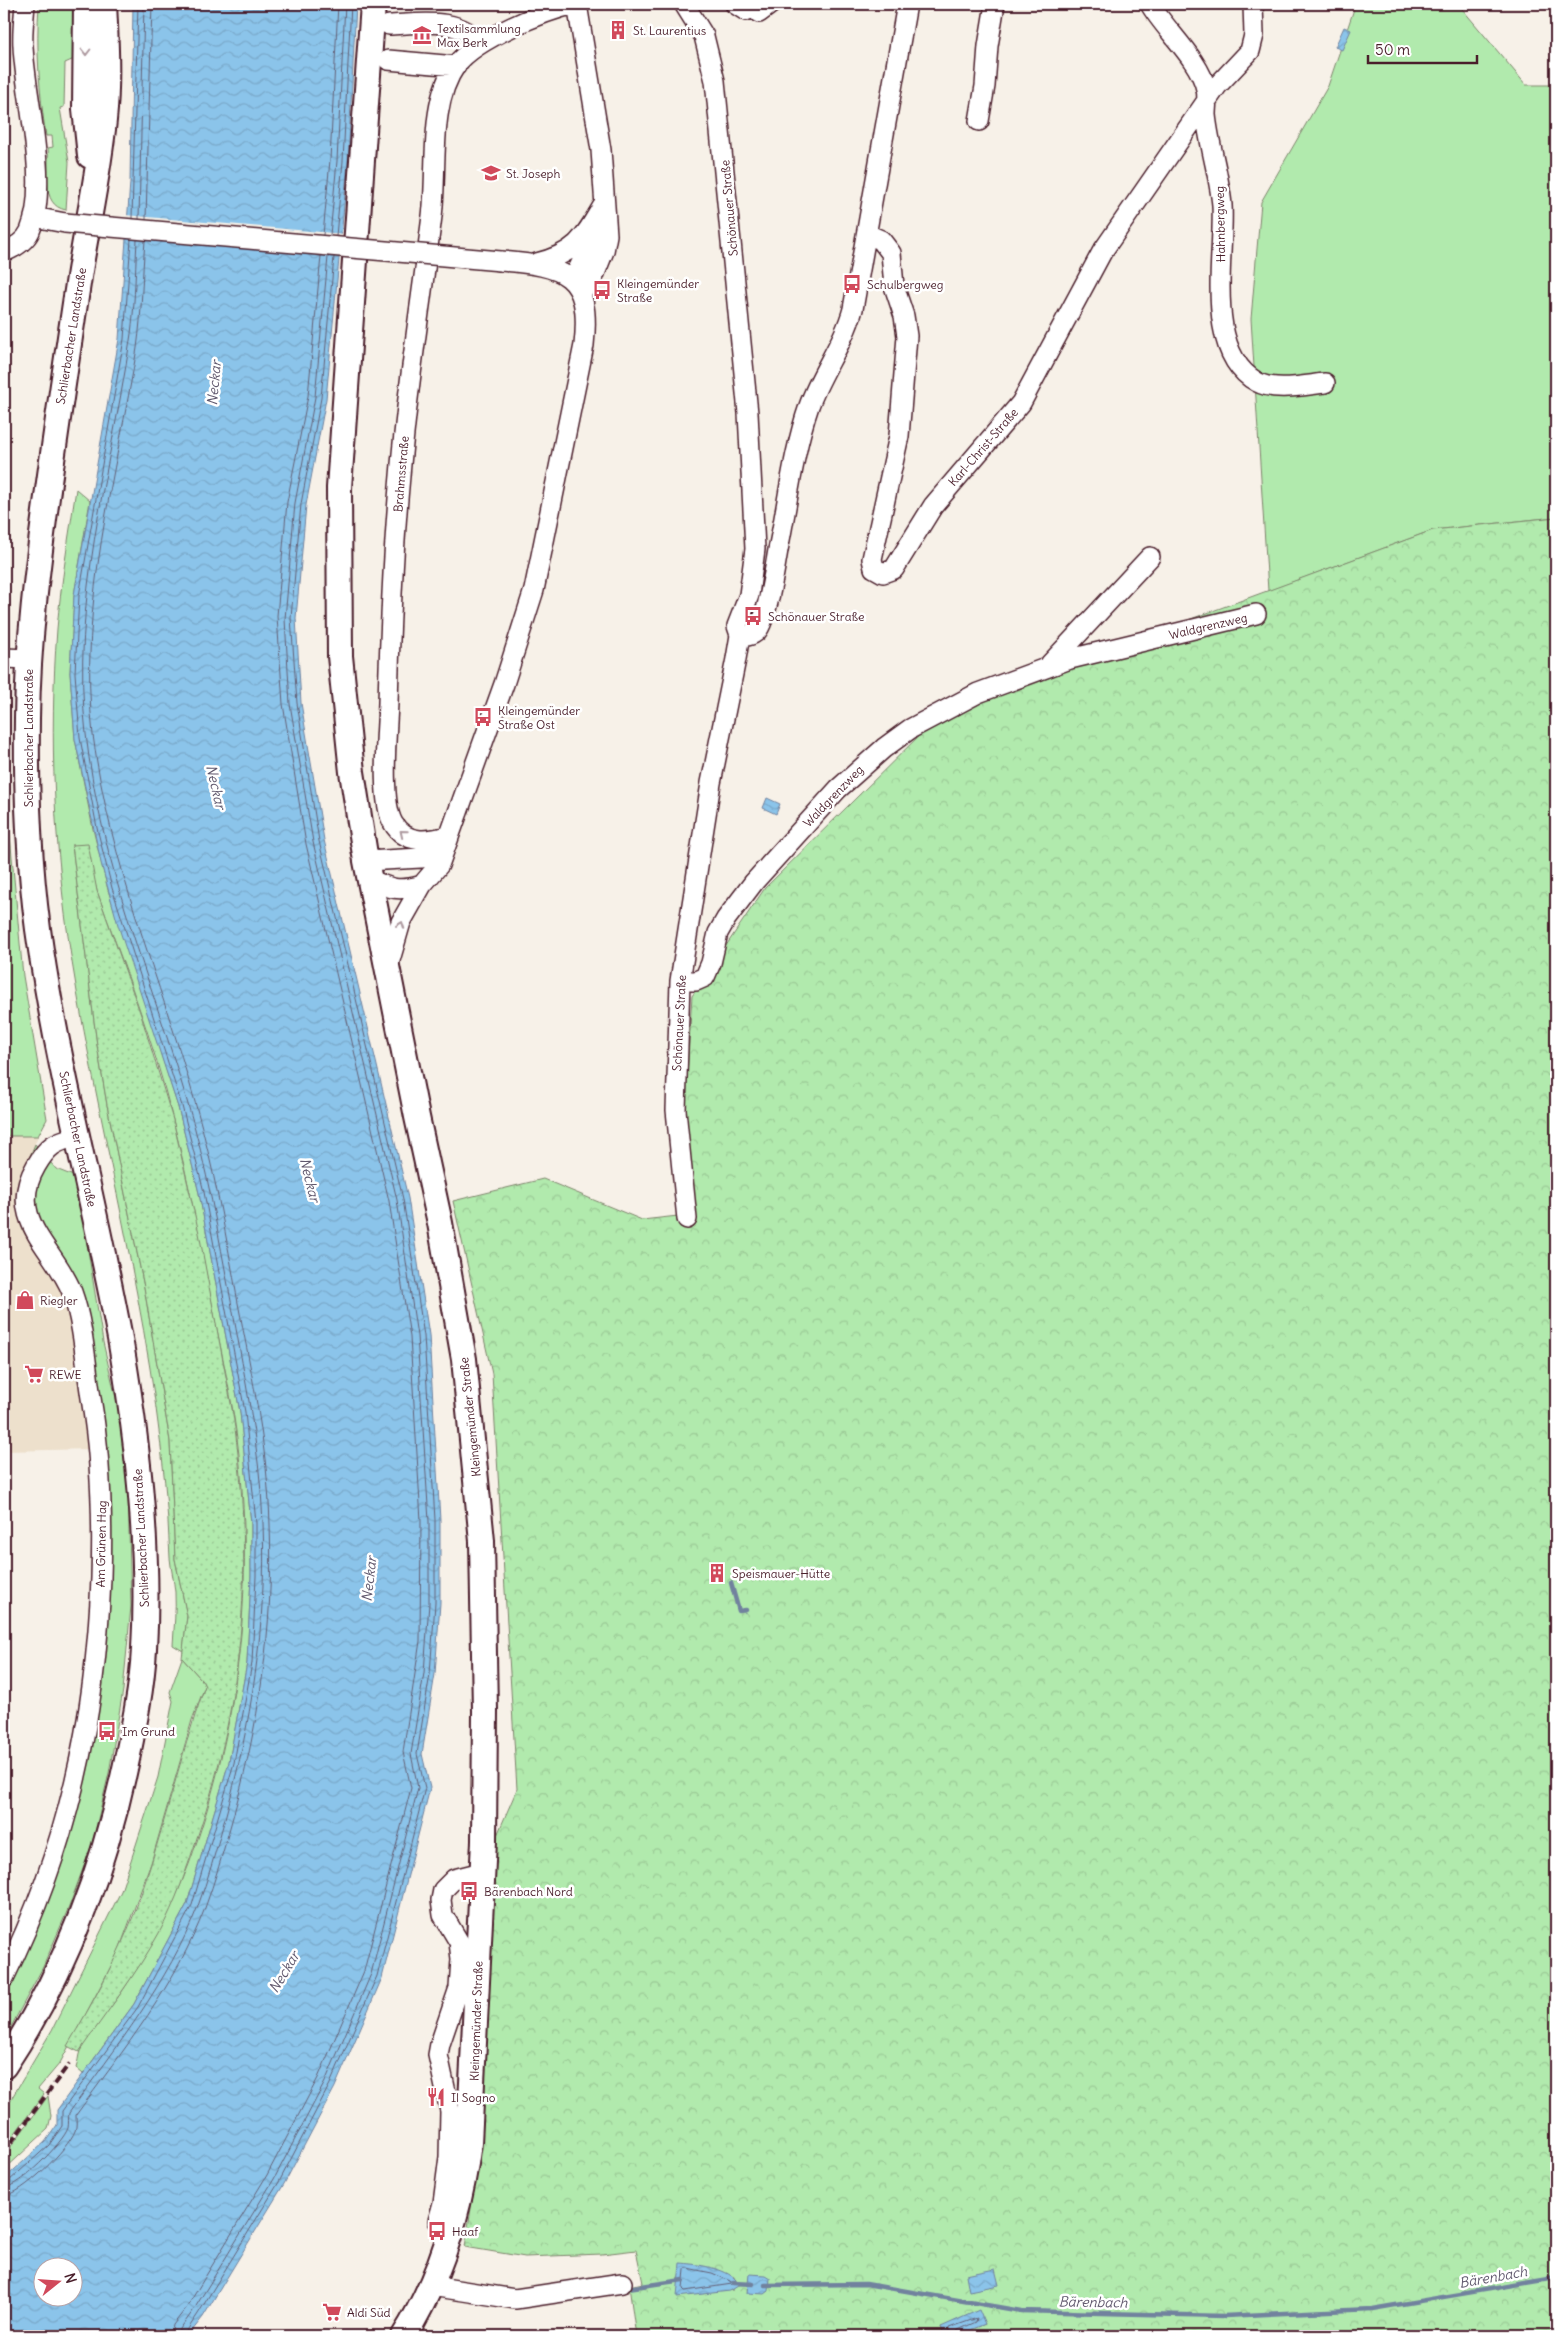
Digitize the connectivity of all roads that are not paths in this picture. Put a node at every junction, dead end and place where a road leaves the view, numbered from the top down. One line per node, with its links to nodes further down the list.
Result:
1 (25, 4): 19 (street)
2 (86, 4): 17 (main road, Schlierbacher Landstraße, one-way to 17)
3 (104, 4): 17 (main road, Schlierbacher Landstraße)
4 (373, 4): 32 (main road, Kleingemünder Straße)
5 (576, 4): 12 (street, Brahmsstraße); 18 (street)
6 (684, 4): 27 (street, Schönauer Straße)
7 (907, 4): 20 (street)
8 (995, 4): 16 (street)
9 (1150, 4): 15 (street, Hahnbergweg)
10 (1253, 4): 15 (street, Karl-Christ-Straße)
11 (389, 26): 12 (street)
12 (480, 44): 14 (street, Brahmsstraße)
13 (388, 60): 14 (street)
14 (456, 66): 31 (street, Brahmsstraße, one-way to 14)
15 (1207, 100): 20 (street, Karl-Christ-Straße); 24 (street, Hahnbergweg)
16 (979, 121)
17 (93, 187): 29 (main road, Schlierbacher Landstraße)
18 (604, 204): 22 (street); 23 (street)
19 (34, 216): 21 (street); 22 (street, bridge)
20 (866, 234): 27 (street)
21 (4, 252)
22 (533, 264): 23 (street)
23 (577, 287): 31 (street, Kleingemünder Straße)
24 (1325, 383)
25 (1150, 557): 30 (street, Waldgrenzweg)
26 (1256, 614): 30 (street, Waldgrenzweg)
27 (740, 635): 35 (street, Schönauer Straße)
28 (4, 658): 29 (street)
29 (29, 659): 36 (main road, Schlierbacher Landstraße)
30 (1045, 669): 35 (street, Waldgrenzweg)
31 (446, 843): 32 (street); 33 (street, Kleingemünder Straße)
32 (368, 870): 33 (street); 34 (main road, Kleingemünder Straße)
33 (422, 885): 34 (street, Kleingemünder Straße, one-way to 33)
34 (387, 969): 38 (main road, Kleingemünder Straße)
35 (680, 981): 37 (street, Schönauer Straße)
36 (77, 1136): 39 (street, Am Grünen Hag); 40 (main road, Schlierbacher Landstraße)
37 (687, 1220)
38 (482, 1872): 41 (main road, Kleingemünder Straße); 41 (street, Kleingemünder Straße)
39 (4, 1978)
40 (4, 2066)
41 (453, 2228): 43 (main road, Kleingemünder Straße)
42 (622, 2283): 43 (street)
43 (432, 2286): 44 (main road, Kleingemünder Straße)
44 (404, 2336)

